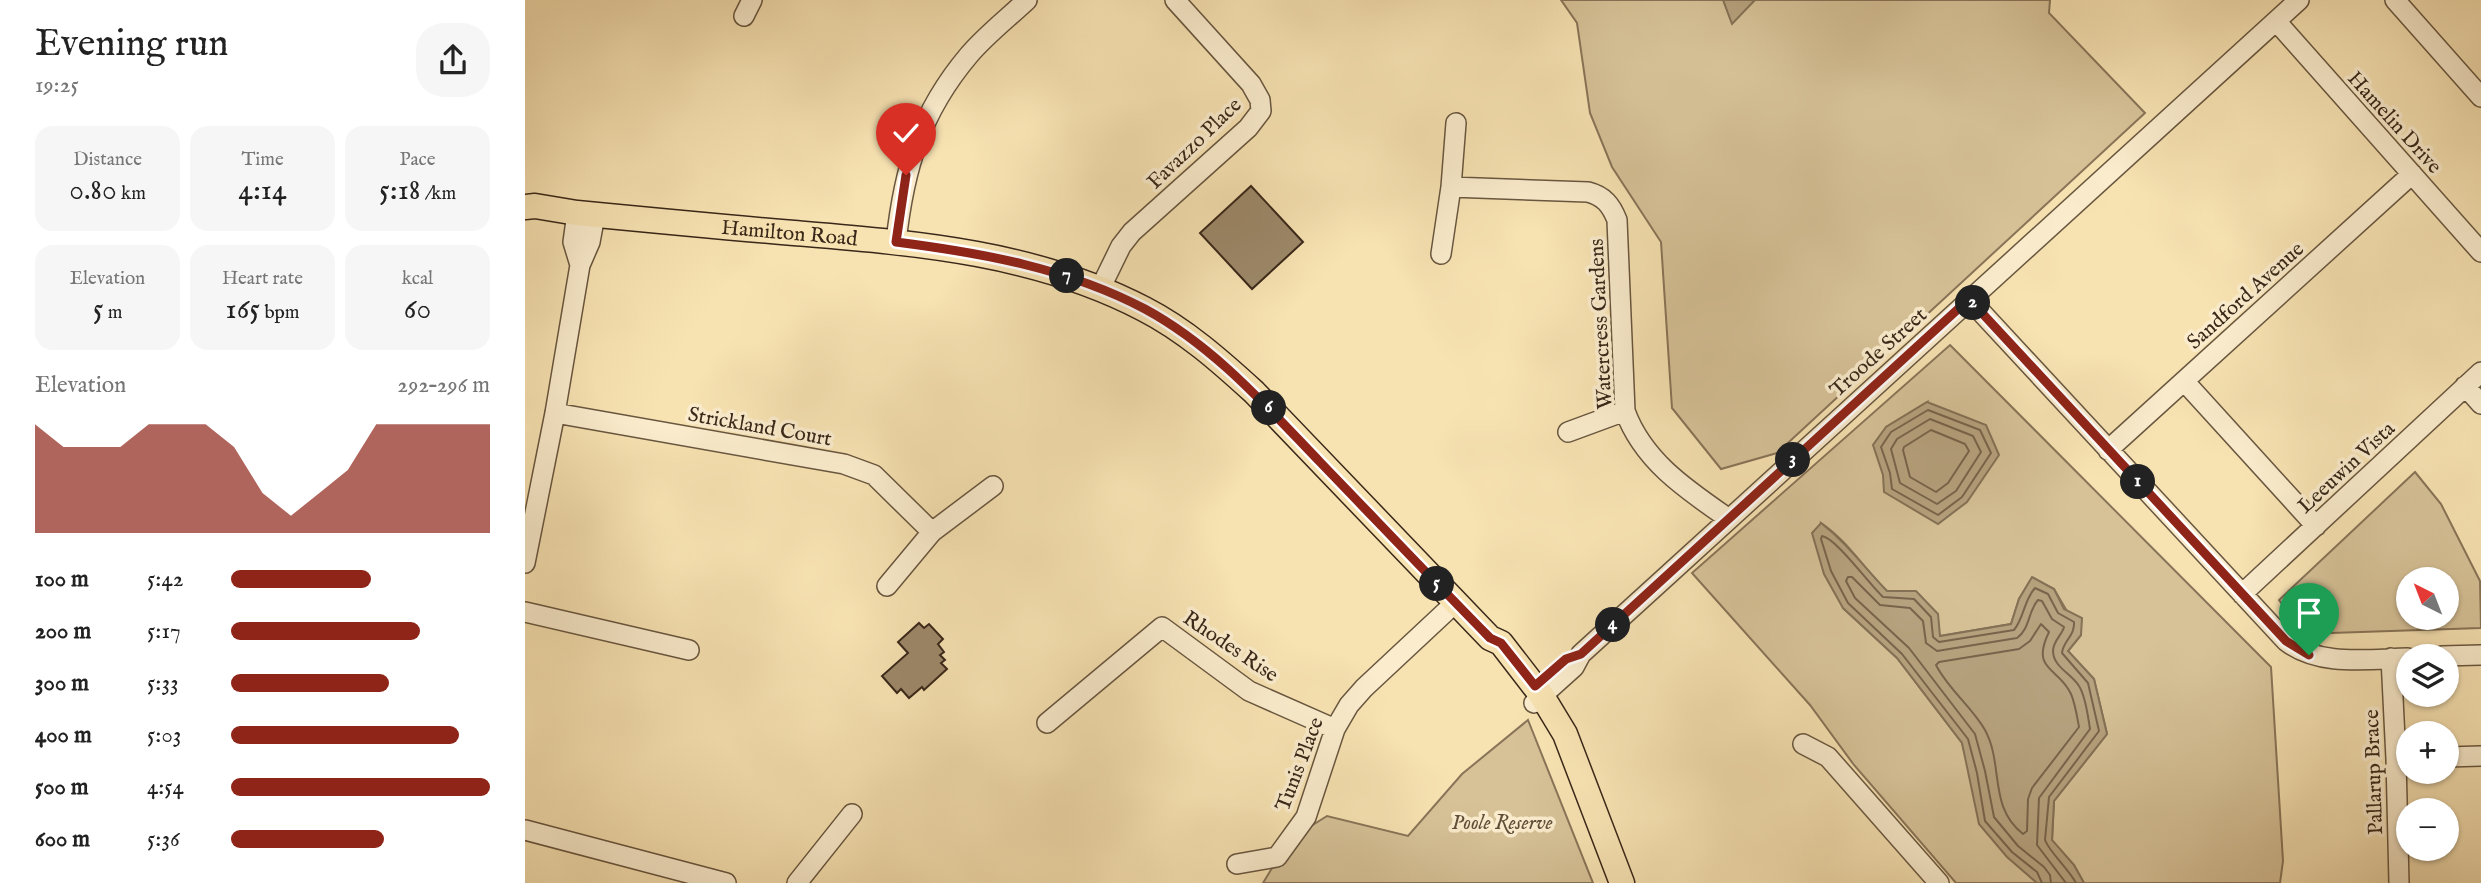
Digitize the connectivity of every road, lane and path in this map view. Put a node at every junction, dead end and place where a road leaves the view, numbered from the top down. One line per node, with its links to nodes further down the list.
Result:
1 (1027, 0): 12 (street)
2 (1175, 0): 15 (street, Favazzo Place)
3 (2299, 0): 5 (street, Troode Street)
4 (2395, 0): 6 (street)
5 (2276, 21): 8 (street, Hamelin Drive); 16 (street, Troode Street)
6 (2481, 97)
7 (1456, 123): 9 (street)
8 (2412, 174): 13 (street, Hamelin Drive); 18 (street, Sandford Avenue)
9 (1451, 187): 14 (street); 21 (street, Watercress Gardens)
10 (528, 204): 11 (main road, Hamilton Road)
11 (586, 214): 12 (main road, Hamilton Road); 22 (street)
12 (896, 242): 15 (main road, Hamilton Road)
13 (2481, 252)
14 (1441, 254)
15 (1100, 289): 32 (main road, Hamilton Road)
16 (1969, 299): 24 (street); 26 (street, Troode Street)
17 (2481, 372): 19 (street, Leeuwin Vista)
18 (2184, 381): 24 (street, Sandford Avenue); 27 (street)
19 (2465, 386): 20 (street); 27 (street, Leeuwin Vista)
20 (2481, 404)
21 (1626, 411): 23 (street); 26 (street, Watercress Gardens)
22 (555, 413): 28 (street, Strickland Court); 29 (street)
23 (1568, 432)
24 (2108, 450): 31 (street)
25 (993, 486): 28 (street)
26 (1729, 519): 38 (street, Troode Street)
27 (2316, 526): 31 (street, Leeuwin Vista)
28 (932, 532): 30 (street)
29 (525, 563)
30 (887, 586)
31 (2242, 594): 37 (street)
32 (1455, 603): 38 (main road, Hamilton Road); 40 (street, Tunis Place)
33 (525, 612): 34 (street)
34 (689, 650)
35 (2481, 655): 36 (street)
36 (2459, 656)
37 (2396, 658)
38 (1535, 695): 51 (main road, Hamilton Road)
39 (1047, 723): 40 (street, Rhodes Rise)
40 (1335, 729): 47 (street, Tunis Place)
41 (1803, 744): 52 (street)
42 (2481, 756): 43 (street)
43 (2459, 757)
44 (2401, 784): 53 (street, Pallarup Brace)
45 (852, 814): 50 (street)
46 (525, 830): 48 (street)
47 (1237, 864)
48 (664, 875): 49 (street)
49 (726, 883)
50 (797, 883)
51 (1622, 883)
52 (1940, 883)
53 (2399, 883)

